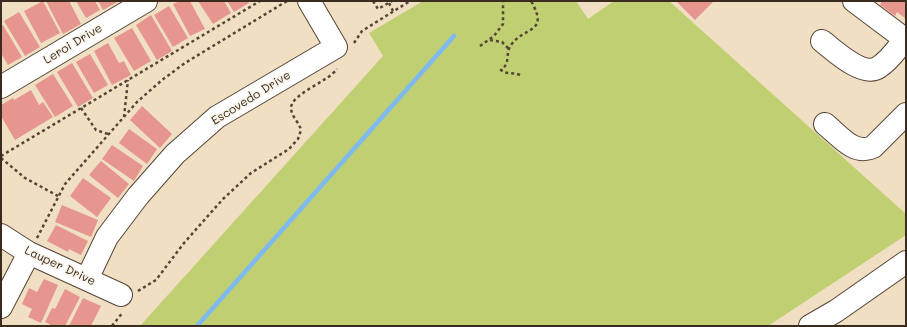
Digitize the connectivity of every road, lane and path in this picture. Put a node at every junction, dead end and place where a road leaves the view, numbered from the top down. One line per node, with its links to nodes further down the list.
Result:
1 (146, 1): 22 (street, Leroi Drive)
2 (260, 1): 21 (path)
3 (287, 1): 25 (path)
4 (309, 1): 33 (street, Escovedo Drive)
5 (373, 1): 11 (path)
6 (392, 1): 11 (path)
7 (410, 1): 12 (path)
8 (503, 1): 13 (path)
9 (531, 1): 17 (path)
10 (854, 1): 14 (street)
11 (388, 3): 12 (path)
12 (393, 11): 18 (path)
13 (489, 40): 16 (path); 17 (path)
14 (905, 40): 15 (street)
15 (822, 41)
16 (480, 46)
17 (509, 48): 20 (path)
18 (349, 50)
19 (341, 62): 34 (path)
20 (520, 75)
21 (128, 80): 23 (path); 25 (path)
22 (1, 87)
23 (82, 108): 27 (path); 28 (path)
24 (906, 114): 26 (street)
25 (124, 117): 27 (path)
26 (825, 124)
27 (108, 134): 29 (path)
28 (1, 157): 29 (path)
29 (58, 196): 31 (path)
30 (1, 235): 31 (street, Lauper Drive)
31 (33, 247): 33 (street, Lauper Drive); 35 (street)
32 (906, 262): 37 (street)
33 (87, 279): 34 (street, Lauper Drive)
34 (127, 297): 36 (path)
35 (1, 307)
36 (112, 326)
37 (810, 326)

